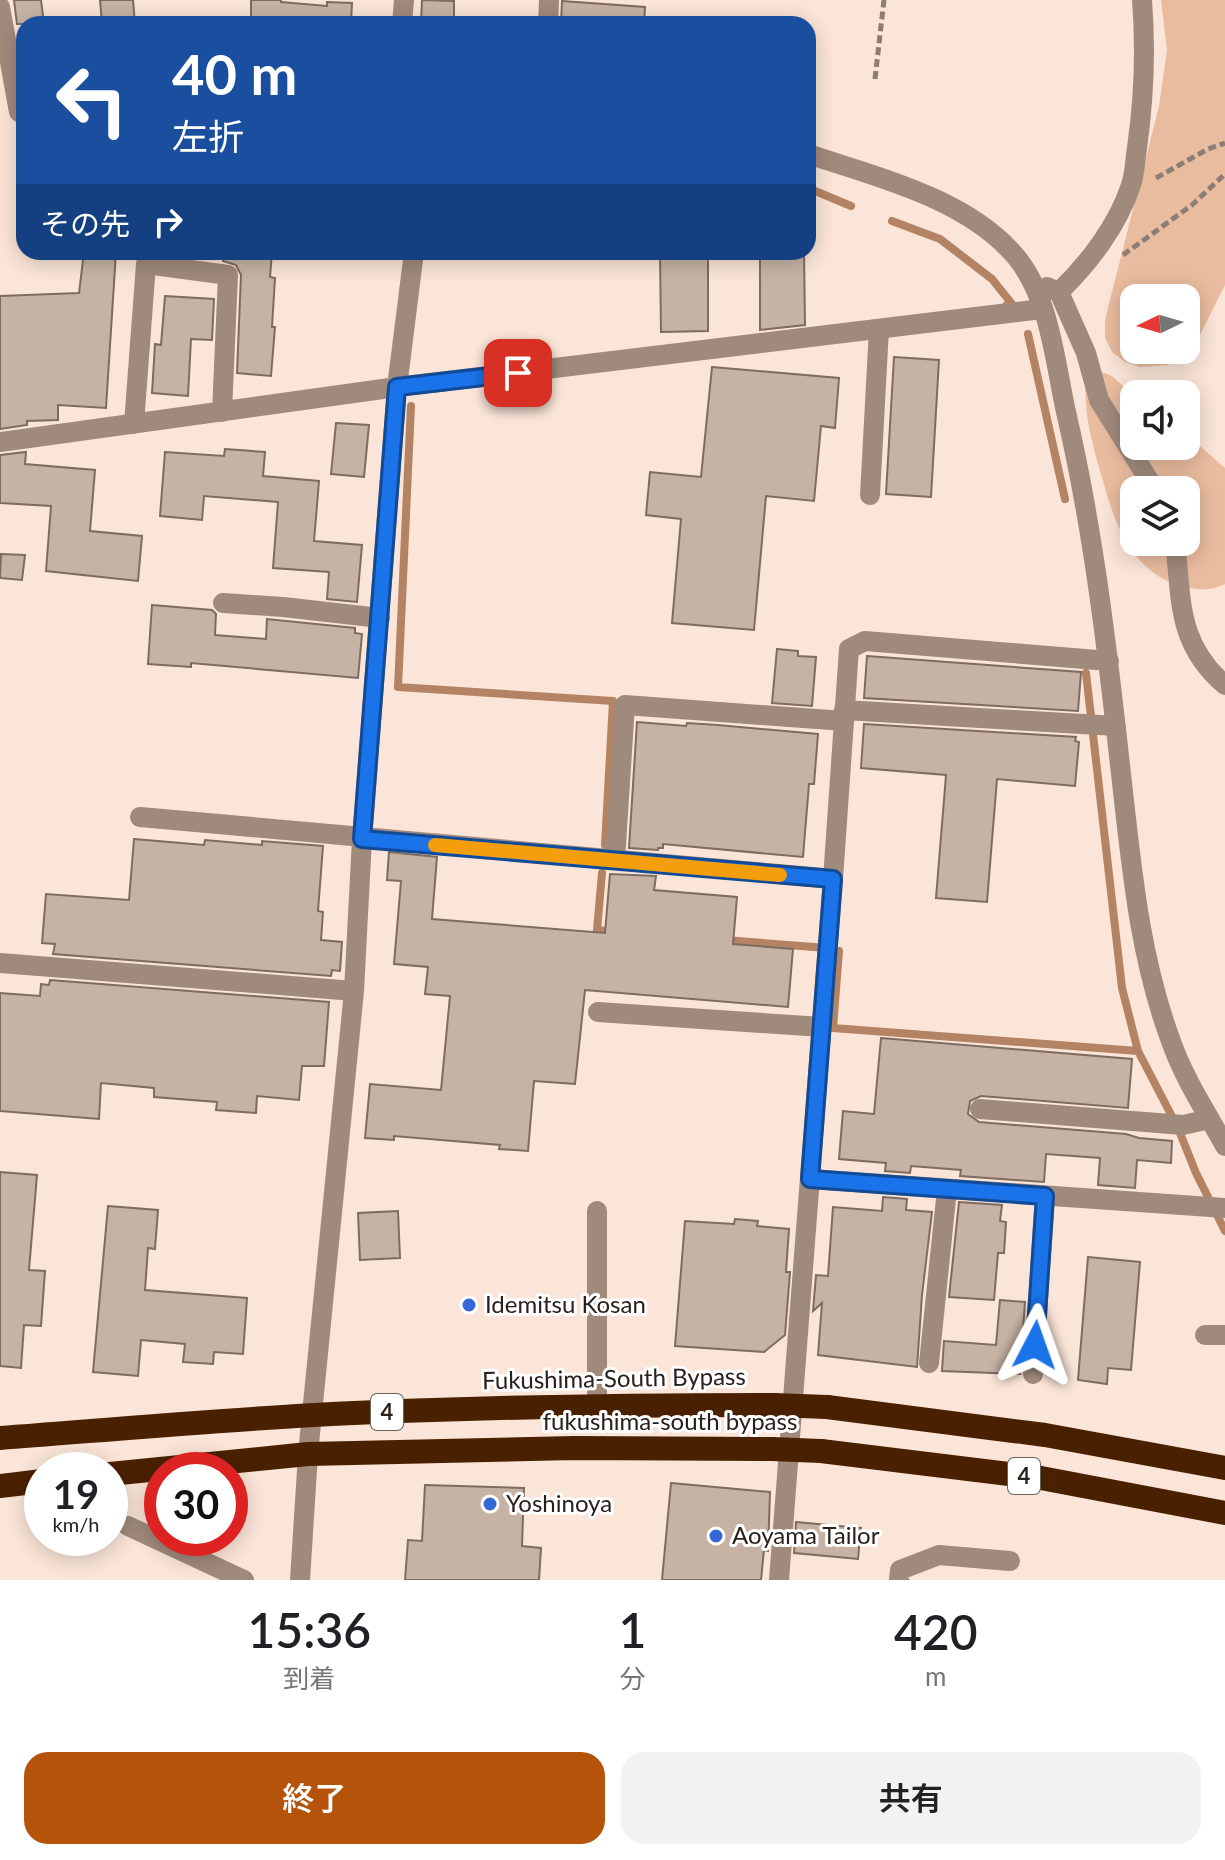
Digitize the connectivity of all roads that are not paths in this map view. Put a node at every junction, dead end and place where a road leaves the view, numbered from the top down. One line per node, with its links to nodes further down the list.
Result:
1 (1142, 0): 7 (street)
2 (0, 7): 3 (street)
3 (14, 113)
4 (816, 157): 6 (street)
5 (413, 260): 10 (street)
6 (1032, 281): 7 (street); 8 (street)
7 (1059, 292): 14 (street)
8 (1042, 309): 9 (street); 19 (street)
9 (879, 329): 10 (street); 15 (street)
10 (397, 387): 11 (street); 18 (street)
11 (222, 412): 12 (street); 12 (street)
12 (134, 424): 13 (street)
13 (0, 442)
14 (1146, 476)
15 (870, 495)
16 (1177, 556): 20 (street)
17 (223, 603): 18 (street)
18 (380, 618): 24 (street)
19 (1109, 661): 21 (street); 22 (street)
20 (1225, 685)
21 (844, 716): 22 (street); 25 (street); 26 (street)
22 (1116, 726): 32 (street)
23 (140, 817): 24 (street)
24 (362, 839): 25 (street); 28 (street)
25 (615, 860): 26 (street)
26 (833, 879): 30 (street)
27 (0, 963): 28 (street)
28 (354, 991): 42 (street)
29 (598, 1012): 30 (street)
30 (822, 1027): 34 (street)
31 (980, 1109): 32 (street)
32 (1210, 1119): 33 (street)
33 (1225, 1146)
34 (810, 1179): 35 (street); 54 (street)
35 (947, 1189): 36 (street); 39 (street)
36 (1045, 1196): 37 (street); 40 (street)
37 (1225, 1208)
38 (597, 1211): 41 (street)
39 (929, 1363)
40 (1033, 1374)
41 (597, 1404): 42 (highway, Fukushima-South Bypass / 4); 45 (highway, Fukushima-South Bypass / 4, bridge)
42 (313, 1415): 43 (highway, Fukushima-South Bypass / 4); 44 (street)
43 (0, 1438)
44 (308, 1454): 46 (highway, fukushima-south bypass / 4); 49 (highway, fukushima-south bypass / 4, bridge); 53 (street)
45 (1225, 1468)
46 (128, 1472)
47 (24, 1483): 48 (highway)
48 (0, 1486)
49 (1225, 1513)
50 (128, 1526): 52 (street)
51 (1010, 1561): 55 (street)
52 (244, 1580)
53 (300, 1580)
54 (779, 1580)
55 (899, 1580)

